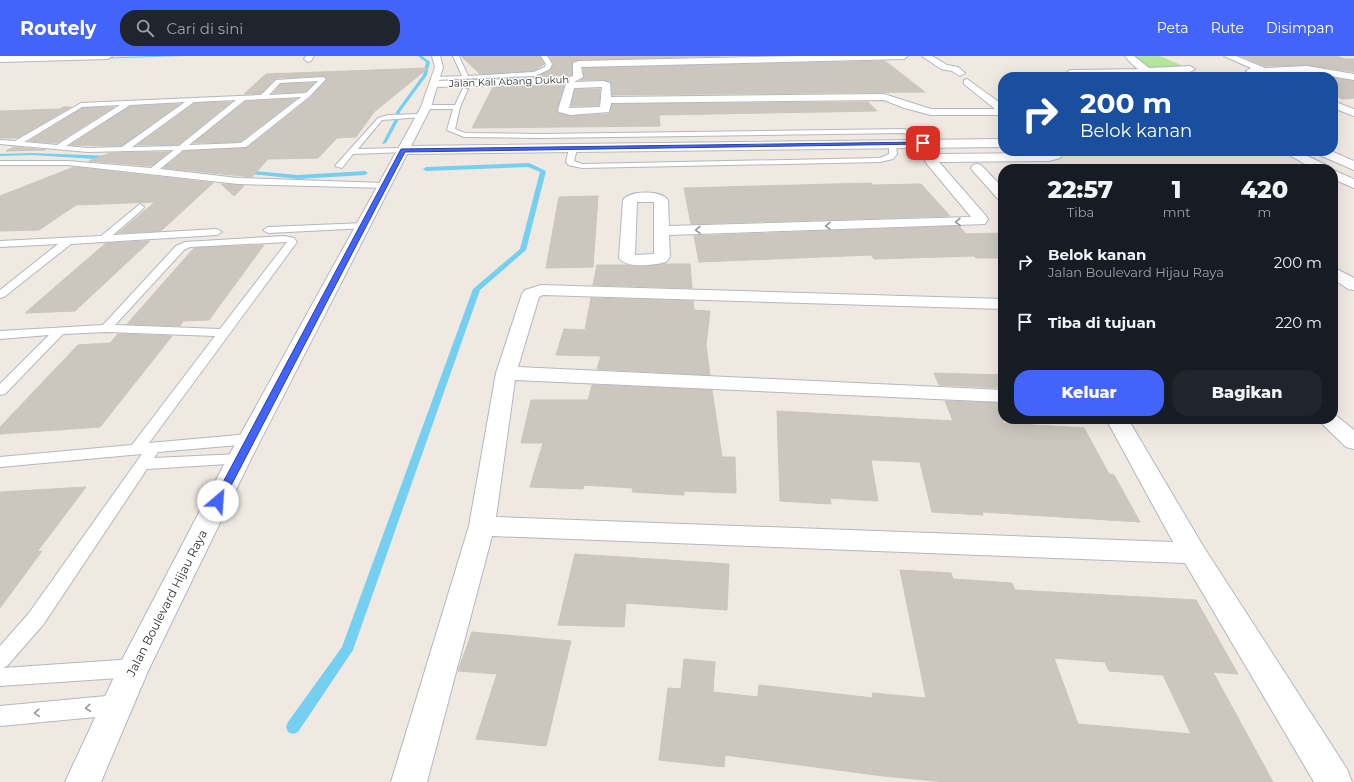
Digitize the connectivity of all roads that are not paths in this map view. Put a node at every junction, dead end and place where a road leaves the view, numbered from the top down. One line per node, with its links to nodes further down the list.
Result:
1 (108, 56): 10 (street)
2 (436, 56): 24 (street, Jalan Boulevard Hijau Raya)
3 (456, 56): 23 (lane)
4 (544, 56): 23 (lane)
5 (904, 56): 9 (street, Jalan Kali Abang Dukuh)
6 (926, 56): 20 (street)
7 (1129, 56): 13 (street)
8 (1228, 56): 17 (street)
9 (835, 57): 24 (street, Jalan Kali Abang Dukuh)
10 (0, 59)
11 (1167, 59): 16 (street)
12 (1299, 59): 19 (street)
13 (1146, 71): 14 (lane); 15 (street)
14 (1070, 72)
15 (1151, 72)
16 (1175, 72)
17 (1262, 72)
18 (1275, 72): 19 (street)
19 (1335, 72)
20 (960, 73)
21 (1338, 73): 22 (street)
22 (1354, 77)
23 (466, 78): 24 (lane)
24 (435, 81): 36 (street, Jalan Boulevard Hijau Raya)
25 (967, 82): 35 (street)
26 (464, 89): 34 (lane)
27 (308, 95): 28 (lane); 28 (lane); 46 (lane)
28 (263, 97): 29 (lane)
29 (243, 98): 30 (lane); 46 (lane)
30 (194, 99): 32 (lane); 48 (lane)
31 (607, 100): 31 (street); 37 (street)
32 (130, 102): 41 (lane); 45 (lane)
33 (1338, 106): 38 (street)
34 (457, 107): 36 (lane); 39 (lane)
35 (998, 107)
36 (423, 111): 49 (street, Jalan Boulevard Hijau Raya); 51 (lane)
37 (998, 111)
38 (1354, 113)
39 (539, 136): 42 (lane); 50 (lane)
40 (0, 142): 41 (lane)
41 (17, 143): 45 (lane)
42 (939, 143): 43 (street); 44 (street)
43 (998, 143)
44 (892, 144): 47 (street); 47 (lane)
45 (59, 147): 48 (lane)
46 (183, 148): 48 (lane); 60 (lane)
47 (573, 149): 50 (street)
48 (123, 150)
49 (403, 150): 50 (street); 51 (lane); 62 (street, Jalan Boulevard Hijau Raya)
50 (539, 150)
51 (350, 152): 57 (lane)
52 (1052, 156): 66 (street)
53 (1298, 156): 56 (street)
54 (1332, 156): 58 (street)
55 (0, 163): 60 (lane)
56 (1314, 164)
57 (339, 166)
58 (1354, 166)
59 (977, 168): 64 (street)
60 (153, 171): 62 (lane)
61 (1338, 176): 63 (street)
62 (388, 177): 67 (street, Jalan Boulevard Hijau Raya)
63 (1354, 184)
64 (998, 191)
65 (140, 207): 70 (lane)
66 (662, 225)
67 (364, 226): 68 (lane); 87 (street, Jalan Boulevard Hijau Raya)
68 (261, 230)
69 (230, 231): 70 (lane)
70 (104, 238): 71 (lane)
71 (67, 242): 72 (lane); 75 (lane)
72 (0, 244)
73 (1338, 275): 74 (street)
74 (1354, 285)
75 (0, 295)
76 (998, 304): 81 (street)
77 (106, 328): 78 (lane); 79 (lane); 79 (lane)
78 (60, 331): 80 (lane); 82 (lane)
79 (223, 333): 88 (lane)
80 (0, 335)
81 (506, 373): 83 (street); 90 (street)
82 (0, 391)
83 (998, 396)
84 (1120, 424): 91 (street)
85 (1334, 424): 86 (street)
86 (1354, 442)
87 (244, 449): 88 (lane); 88 (lane); 93 (street, Jalan Boulevard Hijau Raya)
88 (140, 456): 89 (lane); 92 (lane)
89 (0, 462)
90 (482, 526): 91 (street); 98 (street)
91 (1193, 554): 99 (street)
92 (0, 660)
93 (134, 668): 94 (lane); 95 (street, Jalan Boulevard Hijau Raya)
94 (0, 677)
95 (117, 705): 96 (lane, one-way to 96); 97 (street, Jalan Boulevard Hijau Raya)
96 (8, 715)
97 (83, 782)
98 (409, 782)
99 (1334, 782)

